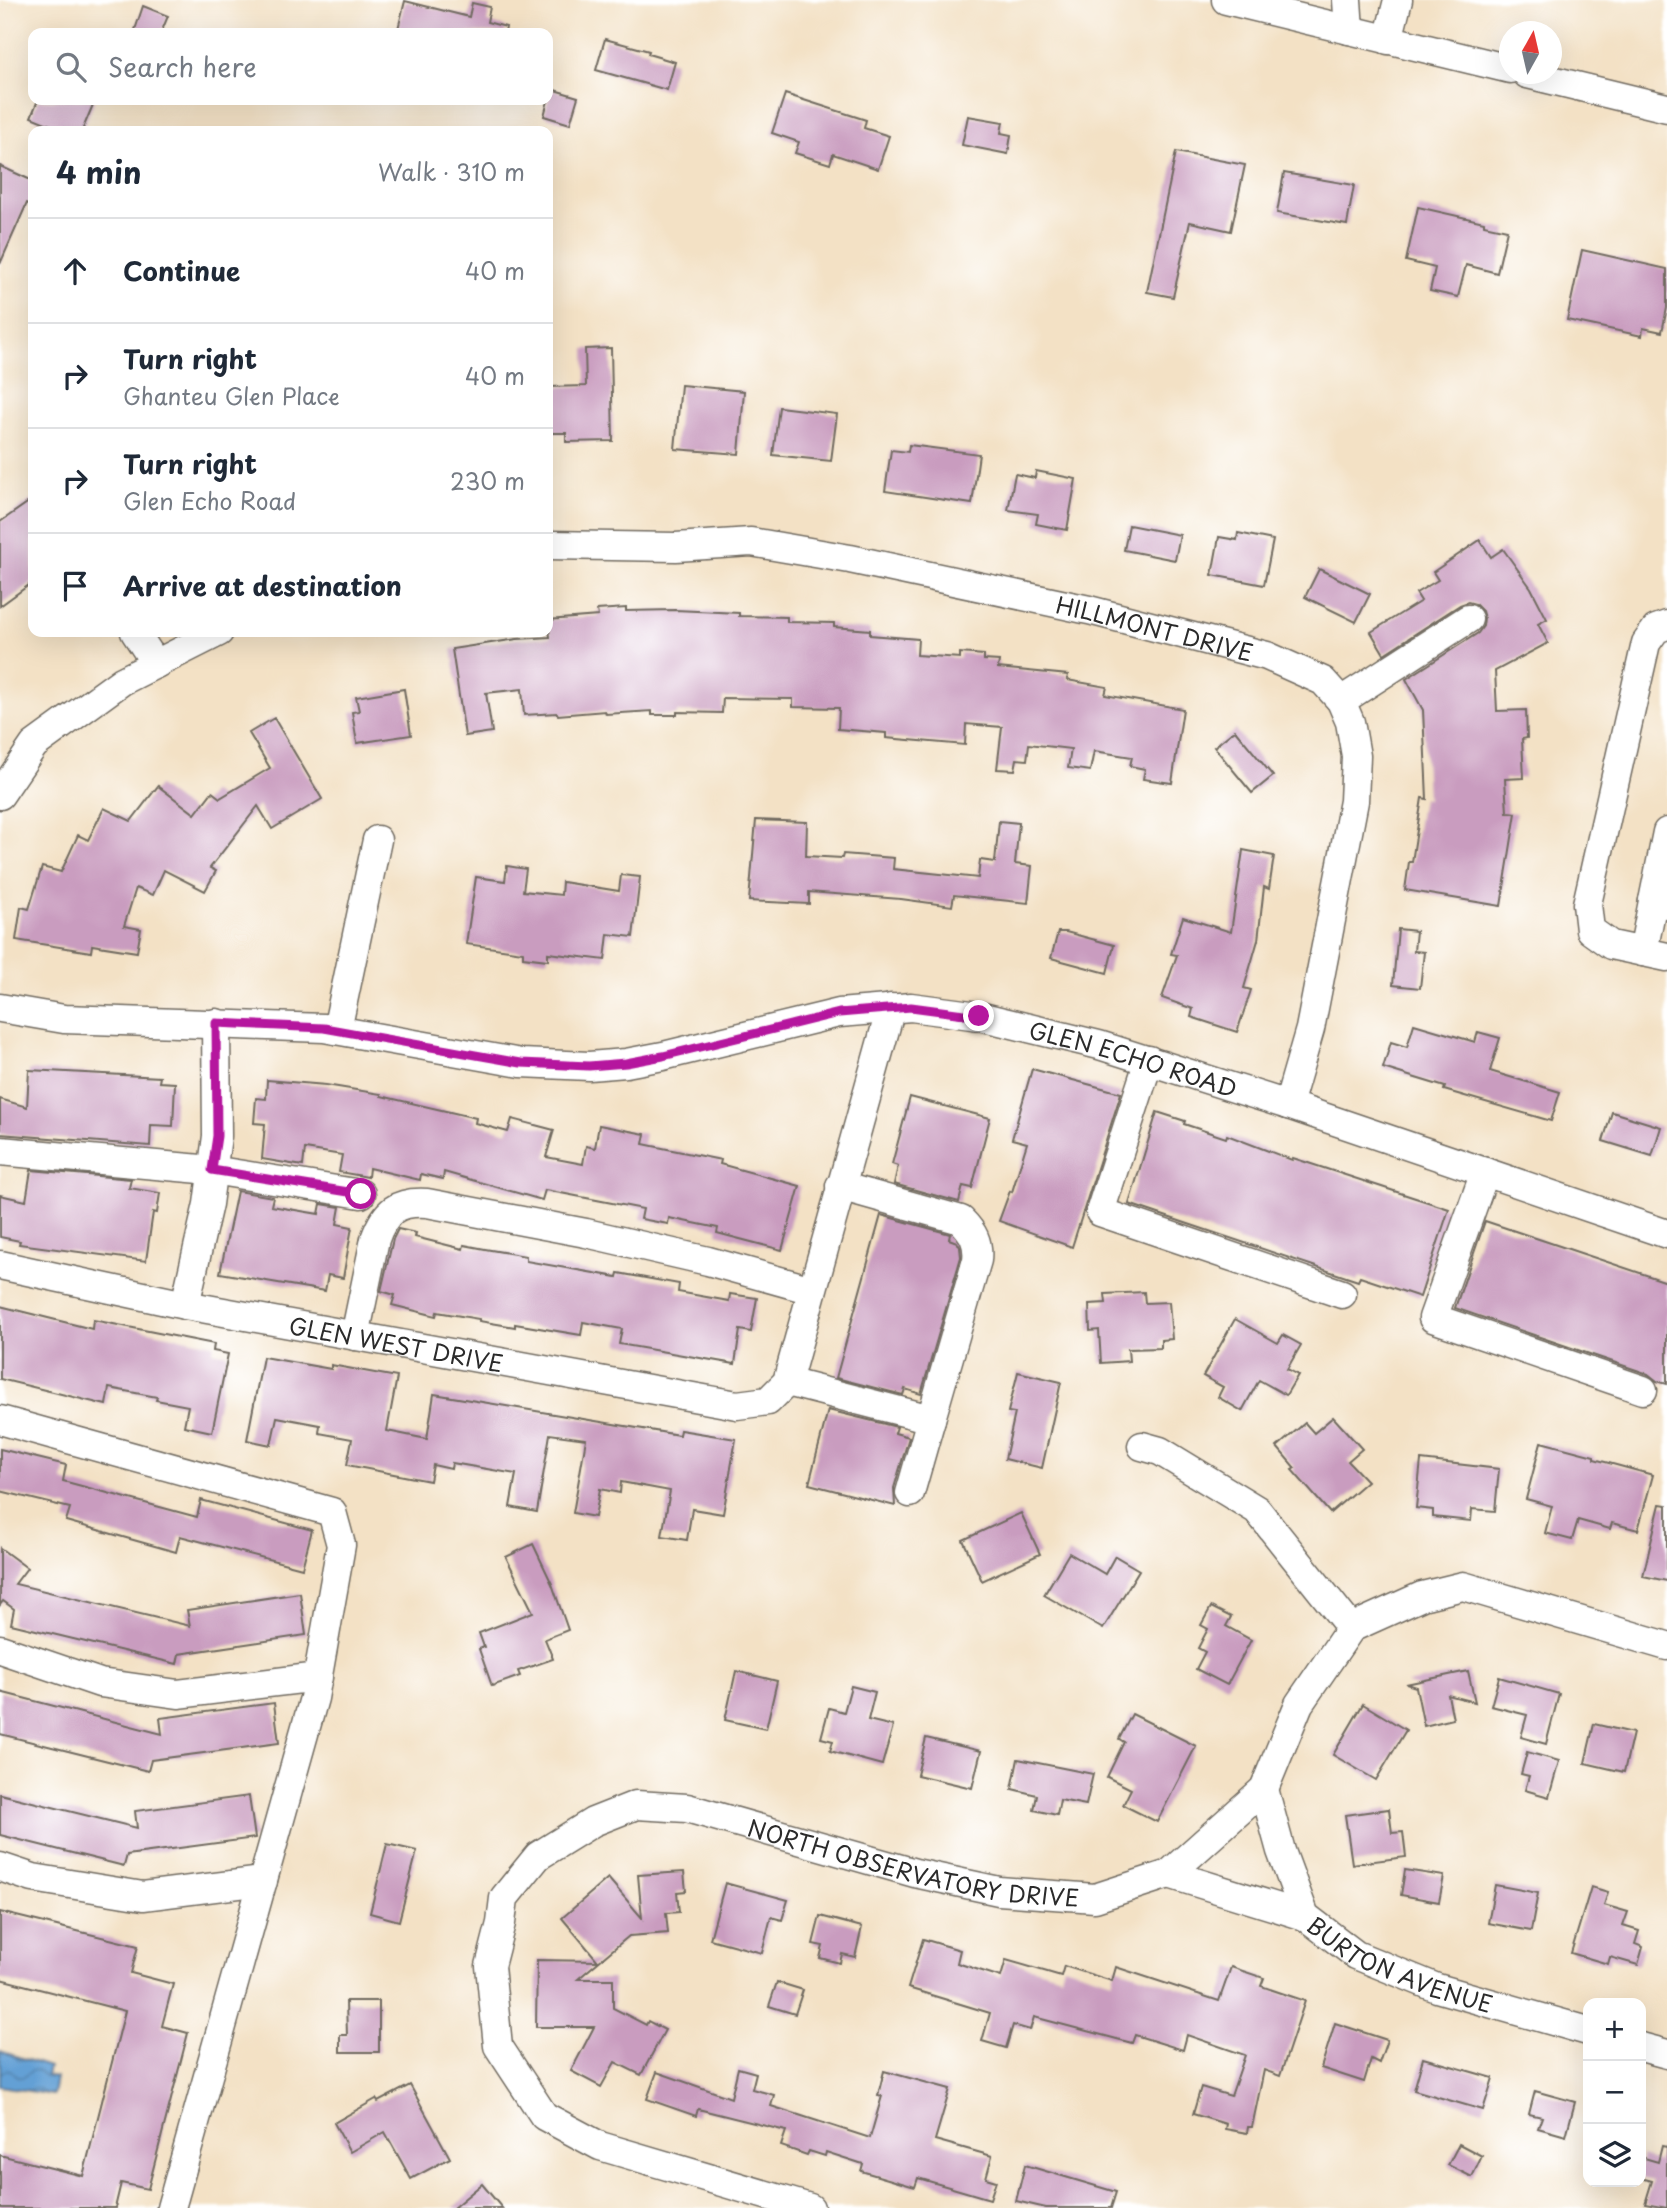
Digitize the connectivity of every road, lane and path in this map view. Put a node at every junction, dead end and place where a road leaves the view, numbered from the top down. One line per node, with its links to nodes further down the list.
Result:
1 (1226, 0): 4 (street)
2 (1347, 0): 5 (street)
3 (1398, 0): 6 (street)
4 (1325, 12): 5 (street)
5 (1349, 30): 6 (street)
6 (1388, 40): 7 (street)
7 (1499, 66)
8 (1562, 82): 9 (street)
9 (1667, 108)
10 (553, 545): 16 (street, HILLMONT DRIVE)
11 (1468, 620): 16 (street)
12 (1667, 625): 21 (street)
13 (138, 637): 15 (street)
14 (209, 637): 15 (street)
15 (156, 664): 17 (street)
16 (1341, 701): 27 (street, HILLMONT DRIVE)
17 (0, 795)
18 (1667, 832): 20 (street)
19 (377, 840): 25 (street)
20 (1660, 903): 21 (street)
21 (1655, 954)
22 (0, 1008): 24 (street, GLEN ECHO ROAD)
23 (891, 1008): 25 (street, GLEN ECHO ROAD); 26 (street, GLEN ECHO ROAD); 31 (street)
24 (216, 1023): 25 (street, GLEN ECHO ROAD); 29 (street)
25 (337, 1030)
26 (1149, 1060): 27 (street, GLEN ECHO ROAD); 36 (street)
27 (1288, 1105): 30 (street, GLEN ECHO ROAD)
28 (0, 1151): 29 (street)
29 (212, 1170): 32 (street); 37 (street)
30 (1486, 1172): 33 (street, GLEN ECHO ROAD); 40 (street)
31 (840, 1186): 35 (street); 41 (street)
32 (361, 1194)
33 (1667, 1234)
34 (0, 1265): 37 (street, GLEN WEST DRIVE)
35 (812, 1290): 38 (street); 39 (street)
36 (1342, 1294)
37 (185, 1305): 38 (street, GLEN WEST DRIVE)
38 (355, 1336): 39 (street, GLEN WEST DRIVE)
39 (787, 1382): 41 (street)
40 (1659, 1396)
41 (931, 1419): 44 (street)
42 (0, 1420): 48 (street)
43 (1142, 1446): 45 (street)
44 (910, 1493)
45 (1351, 1628): 46 (street); 49 (street, NORTH OBSERVATORY DRIVE)
46 (1667, 1646)
47 (0, 1649): 48 (street)
48 (318, 1677): 52 (street)
49 (1264, 1788): 51 (street, NORTH OBSERVATORY DRIVE); 53 (street, BURTON AVENUE)
50 (0, 1867): 52 (street)
51 (1169, 1874): 53 (street); 58 (street, NORTH OBSERVATORY DRIVE)
52 (262, 1881): 57 (street)
53 (1305, 1916): 54 (street, BURTON AVENUE)
54 (1583, 2030)
55 (1646, 2048): 56 (street)
56 (1667, 2054)
57 (171, 2208)
58 (810, 2208)

